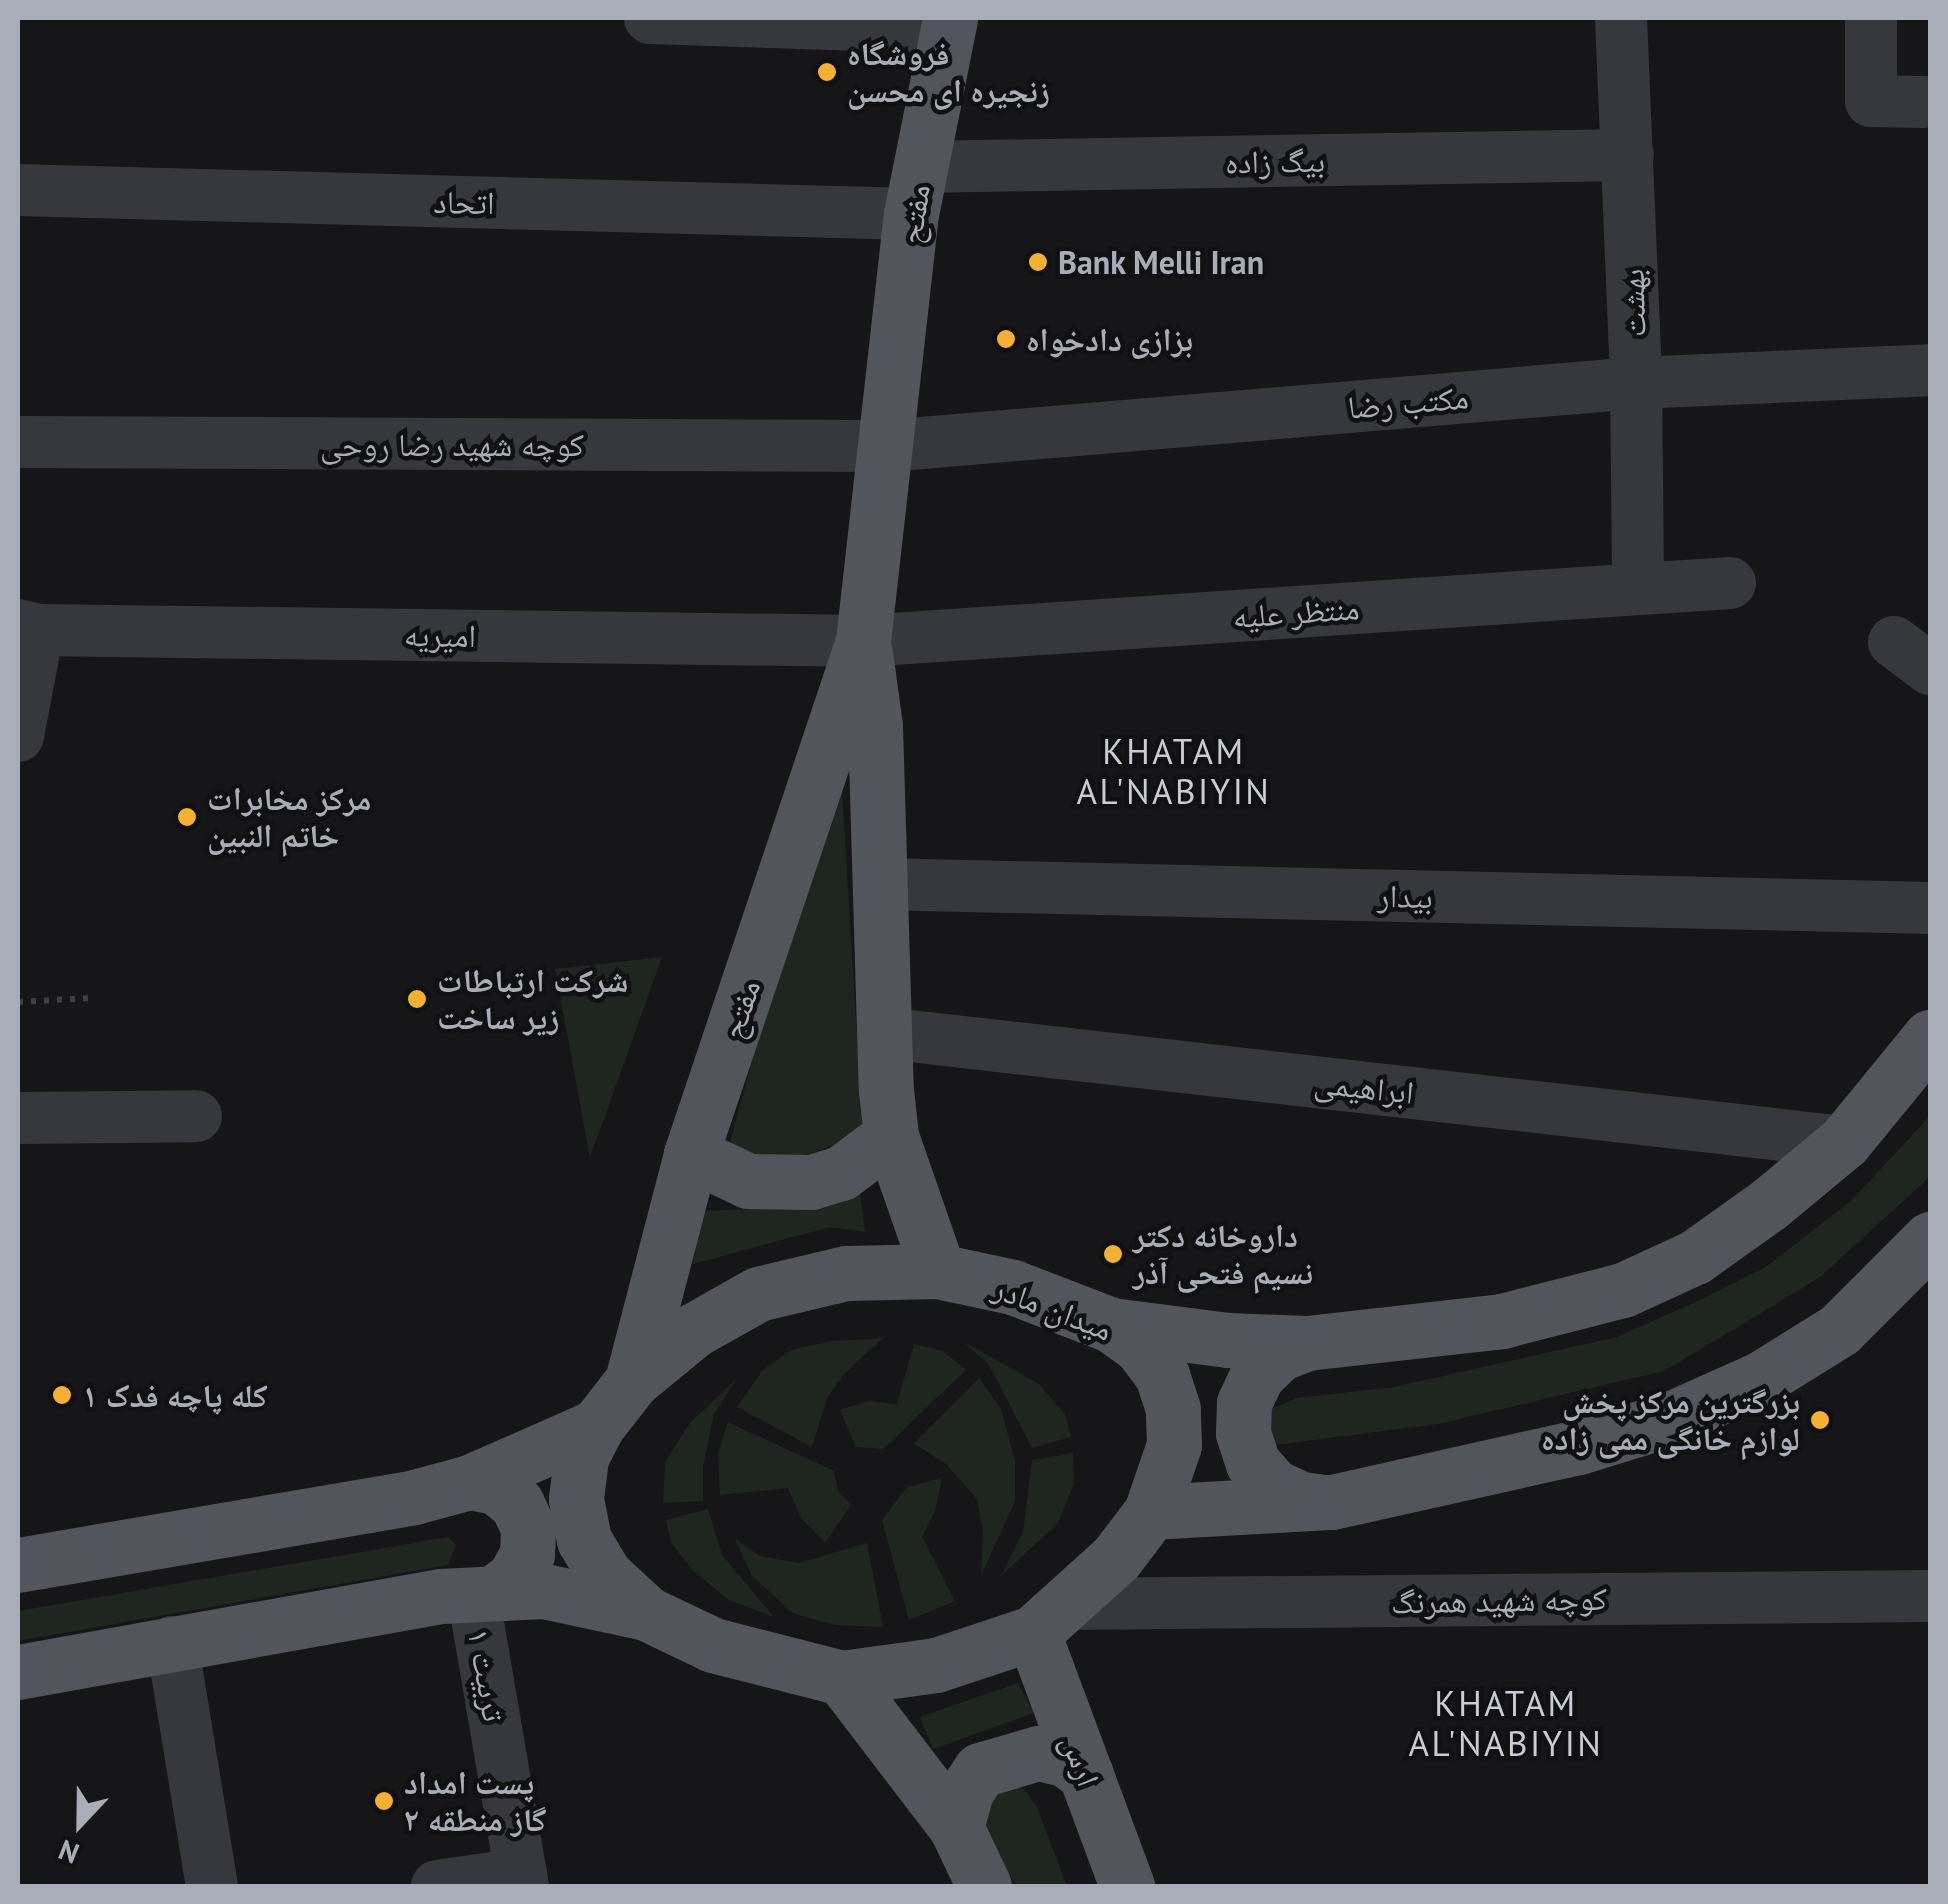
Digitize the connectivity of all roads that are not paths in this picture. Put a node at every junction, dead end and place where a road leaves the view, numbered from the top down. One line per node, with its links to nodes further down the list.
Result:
1 (650, 18): 4 (street)
2 (1621, 18): 7 (street, بهشت)
3 (1871, 18): 6 (street)
4 (829, 21): 5 (street)
5 (945, 21): 9 (main road, مفتح)
6 (1924, 102)
7 (1628, 155): 9 (street, بیگ زاده); 11 (street, بهشت)
8 (18, 190): 9 (street, اتحاد)
9 (916, 190): 13 (main road, مفتح)
10 (1930, 370): 11 (street, مکتب رضا)
11 (1636, 382): 13 (street, مکتب رضا); 15 (street, بهشت)
12 (18, 442): 13 (street, کوچه شهید رضا روحی)
13 (886, 446): 17 (main road, مفتح)
14 (1730, 583): 15 (street, منتظر علیه)
15 (1638, 589): 17 (street, منتظر علیه)
16 (28, 628): 17 (street, امیریه); 18 (street)
17 (863, 641): 19 (main road, مفتح); 27 (main road, مفتح)
18 (18, 736)
19 (880, 884): 20 (street, بیدار); 21 (main road, مفتح)
20 (1930, 908)
21 (884, 1033): 25 (main road, مفتح); 26 (street, ابراهیمی)
22 (1930, 1037): 26 (main road)
23 (196, 1116): 24 (street)
24 (18, 1118)
25 (891, 1136): 27 (main road); 29 (main road, مفتح)
26 (1844, 1142): 31 (main road)
27 (691, 1154): 32 (main road, مفتح)
28 (1930, 1238): 35 (main road)
29 (938, 1271): 30 (main road, میدان مادر); 32 (main road, میدان مادر)
30 (1111, 1325): 31 (main road); 36 (main road, میدان مادر)
31 (1308, 1343): 35 (main road)
32 (632, 1382): 33 (main road, میدان مادر)
33 (597, 1426): 34 (main road); 40 (main road, میدان مادر)
34 (470, 1482): 37 (main road); 38 (main road)
35 (1332, 1502): 36 (main road)
36 (1151, 1512): 41 (main road, میدان مادر)
37 (18, 1565)
38 (483, 1594): 40 (main road); 42 (main road); 47 (street, تربیت ۱)
39 (1930, 1596): 41 (street, کوچه شهید همرنگ)
40 (646, 1612): 44 (main road, میدان مادر)
41 (1051, 1618): 44 (main road, میدان مادر); 45 (main road, ارس)
42 (172, 1642): 43 (main road); 48 (street)
43 (18, 1672)
44 (842, 1678): 46 (main road)
45 (1086, 1774): 46 (main road); 51 (main road, ارس)
46 (956, 1827): 50 (main road)
47 (522, 1880): 49 (street)
48 (212, 1886)
49 (437, 1886)
50 (984, 1886)
51 (1127, 1886)

